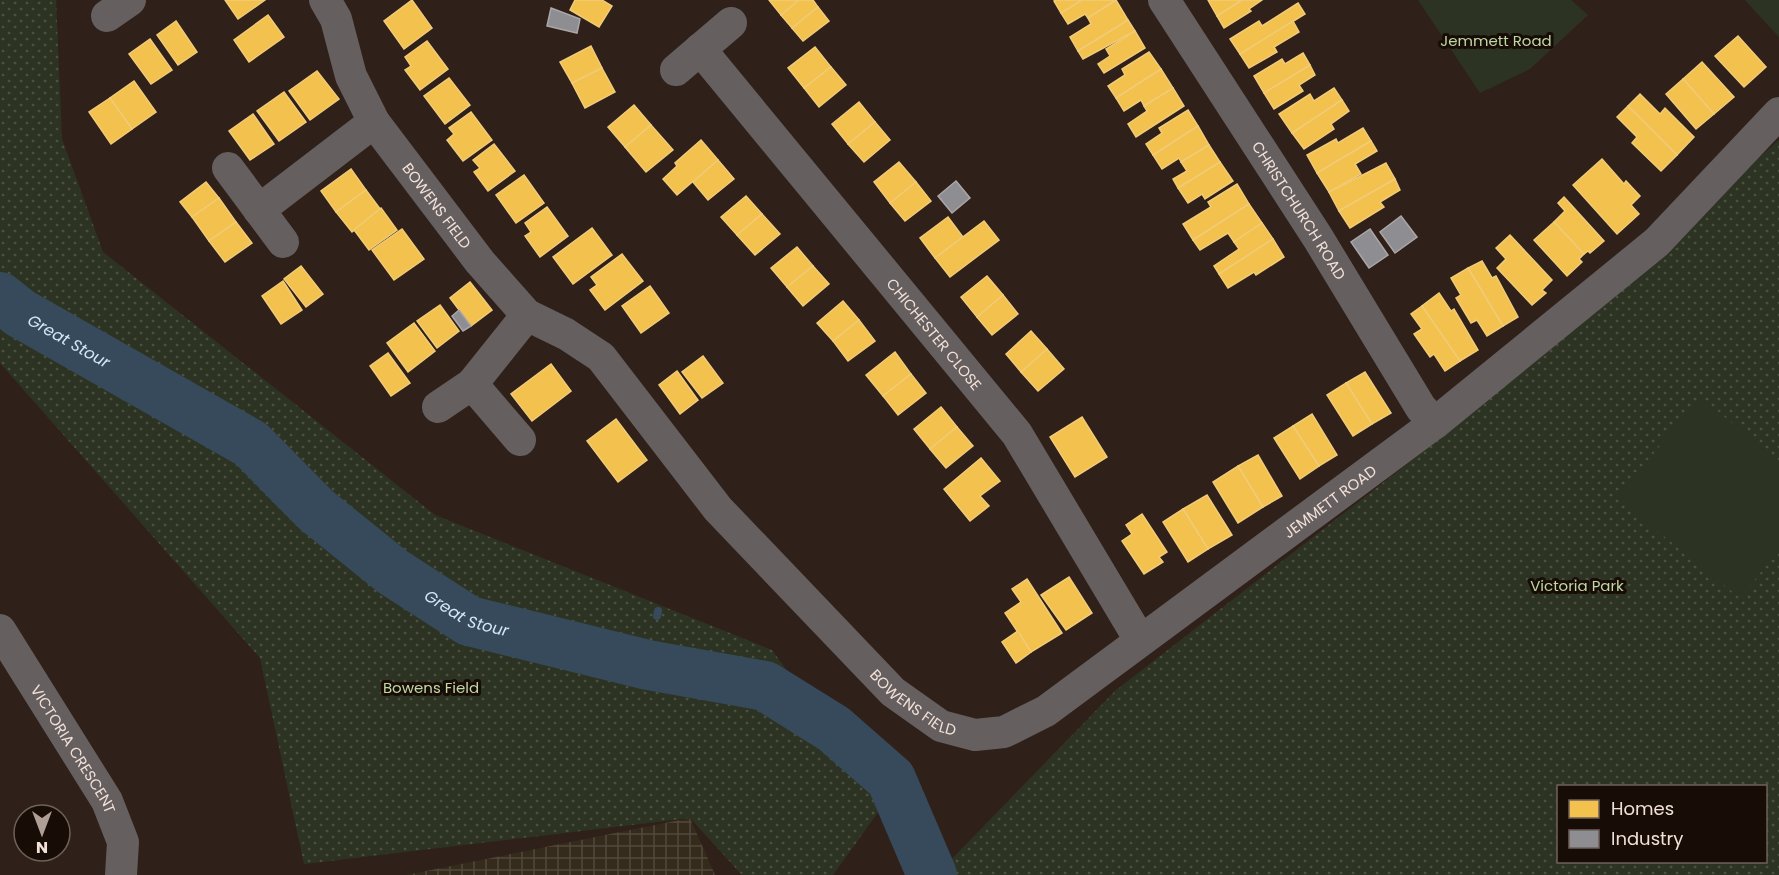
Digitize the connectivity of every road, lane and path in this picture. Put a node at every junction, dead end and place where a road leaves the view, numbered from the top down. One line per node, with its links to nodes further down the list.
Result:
1 (325, 0): 7 (street, BOWENS FIELD)
2 (1164, 0): 14 (street, CHRISTCHURCH ROAD)
3 (730, 23): 4 (street)
4 (700, 49): 5 (street); 17 (street, CHICHESTER CLOSE)
5 (676, 70)
6 (1779, 113): 14 (street, JEMMETT ROAD)
7 (374, 122): 9 (street); 11 (street, BOWENS FIELD)
8 (228, 168): 9 (street)
9 (259, 210): 10 (street)
10 (283, 242)
11 (527, 315): 12 (street); 17 (street, BOWENS FIELD)
12 (472, 384): 13 (street); 15 (street)
13 (438, 407)
14 (1435, 423): 17 (street, JEMMETT ROAD)
15 (520, 440)
16 (0, 630): 18 (street, VICTORIA CRESCENT)
17 (1140, 640)
18 (120, 875)

